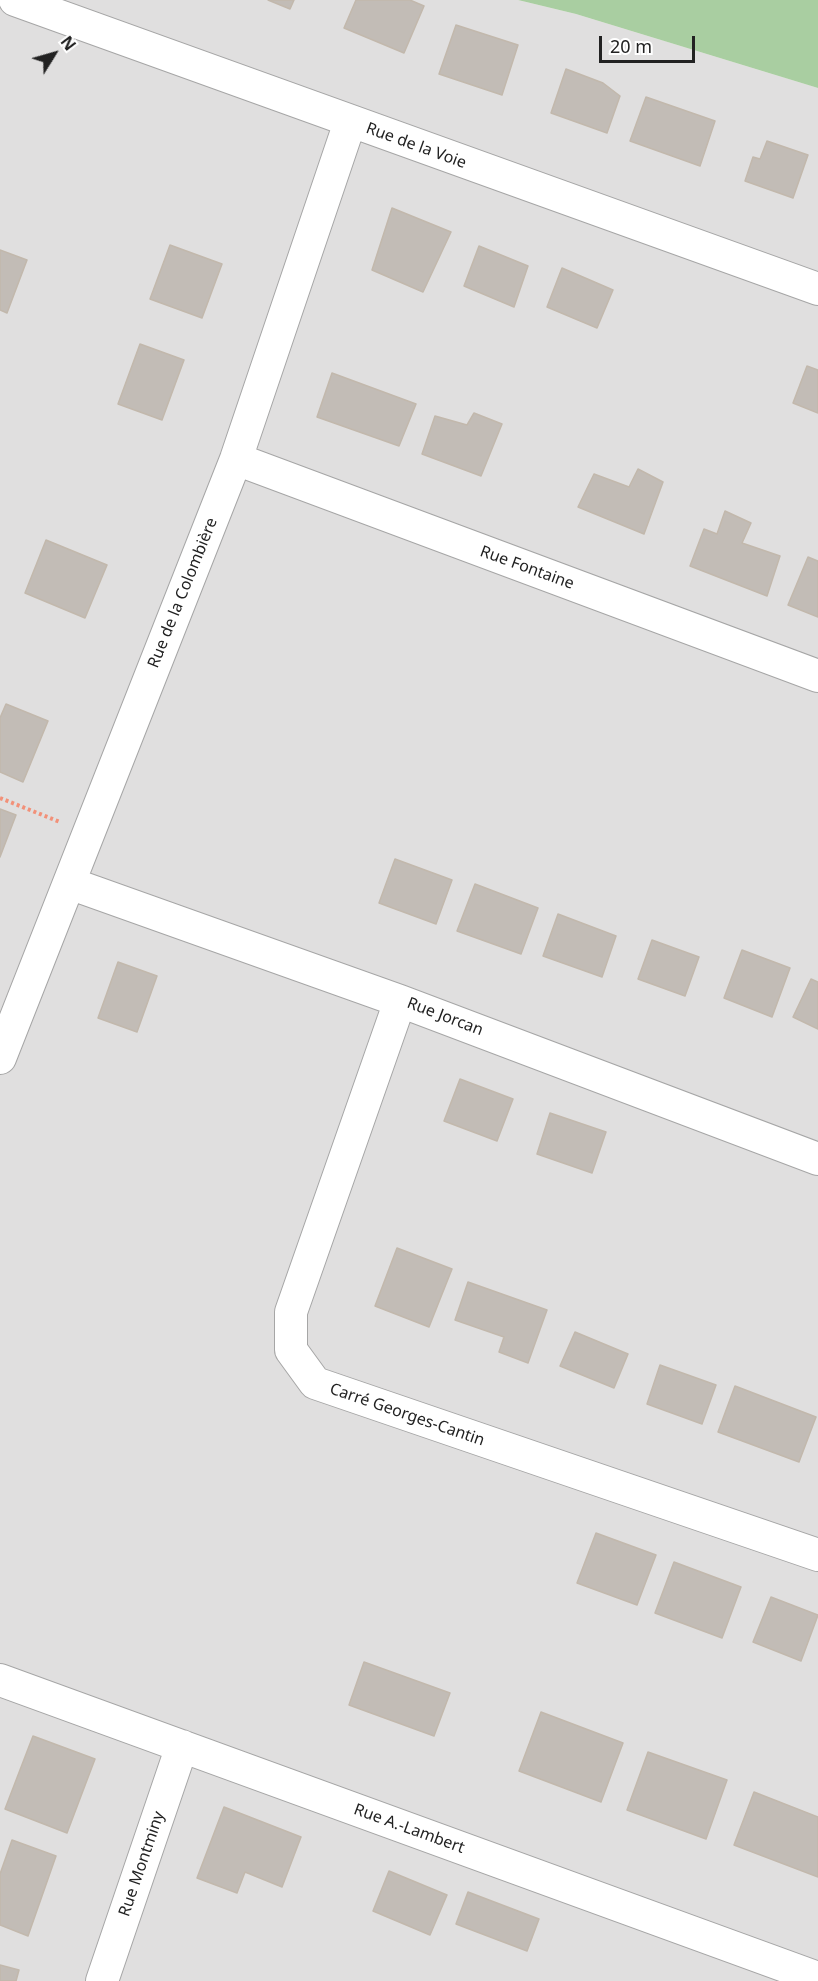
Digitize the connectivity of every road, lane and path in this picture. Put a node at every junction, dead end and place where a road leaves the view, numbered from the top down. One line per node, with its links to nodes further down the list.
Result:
1 (15, 0): 2 (street, Rue de la Voie)
2 (350, 122): 3 (street, Rue de la Voie); 4 (street, Rue de la Colombière)
3 (818, 289)
4 (236, 459): 5 (street, Rue Fontaine); 7 (street, Rue de la Colombière)
5 (818, 676)
6 (0, 798): 7 (path)
7 (89, 833): 8 (street, Rue de la Colombière)
8 (69, 883): 9 (street, Rue Jorcan); 10 (street, Rue de la Colombière)
9 (400, 1001): 11 (street, Rue Jorcan); 12 (street, Carré Georges-Cantin)
10 (0, 1058)
11 (818, 1159)
12 (818, 1555)
13 (0, 1680): 14 (street, Rue A.-Lambert)
14 (182, 1746): 15 (street, Rue A.-Lambert); 16 (street, Rue Montminy)
15 (818, 1978)
16 (102, 1981)

